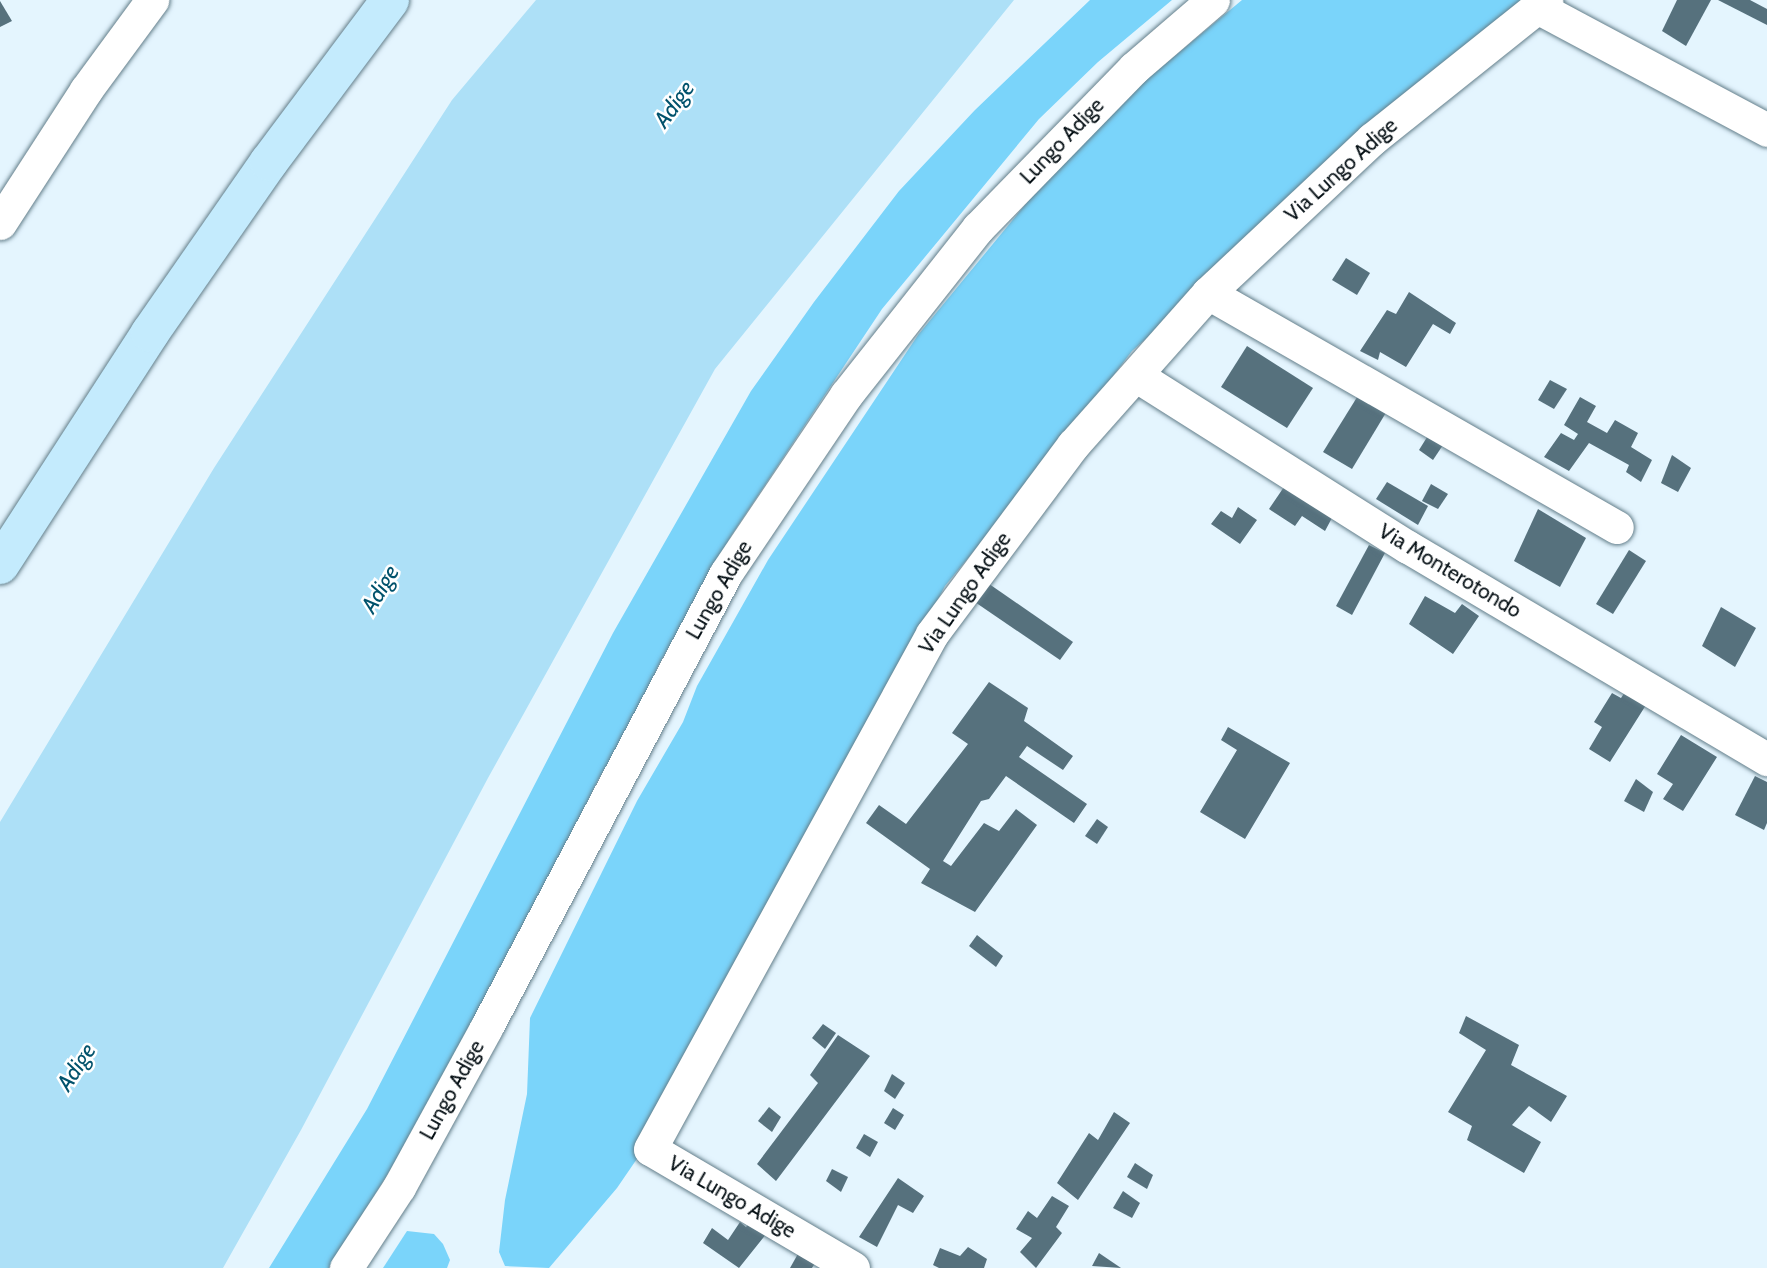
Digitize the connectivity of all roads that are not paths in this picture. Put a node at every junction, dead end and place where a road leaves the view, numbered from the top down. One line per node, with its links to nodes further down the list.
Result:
1 (152, 0): 6 (street)
2 (390, 0): 10 (main road)
3 (1213, 0): 12 (street, Lungo Adige)
4 (1542, 3): 5 (street); 7 (street, Via Lungo Adige)
5 (1767, 130)
6 (0, 223)
7 (1208, 293): 8 (street, Via Lungo Adige); 9 (street)
8 (1137, 376): 11 (street, Via Monterotondo); 13 (street, Via Lungo Adige)
9 (1617, 527)
10 (0, 565)
11 (1767, 759)
12 (346, 1268)
13 (853, 1268)

